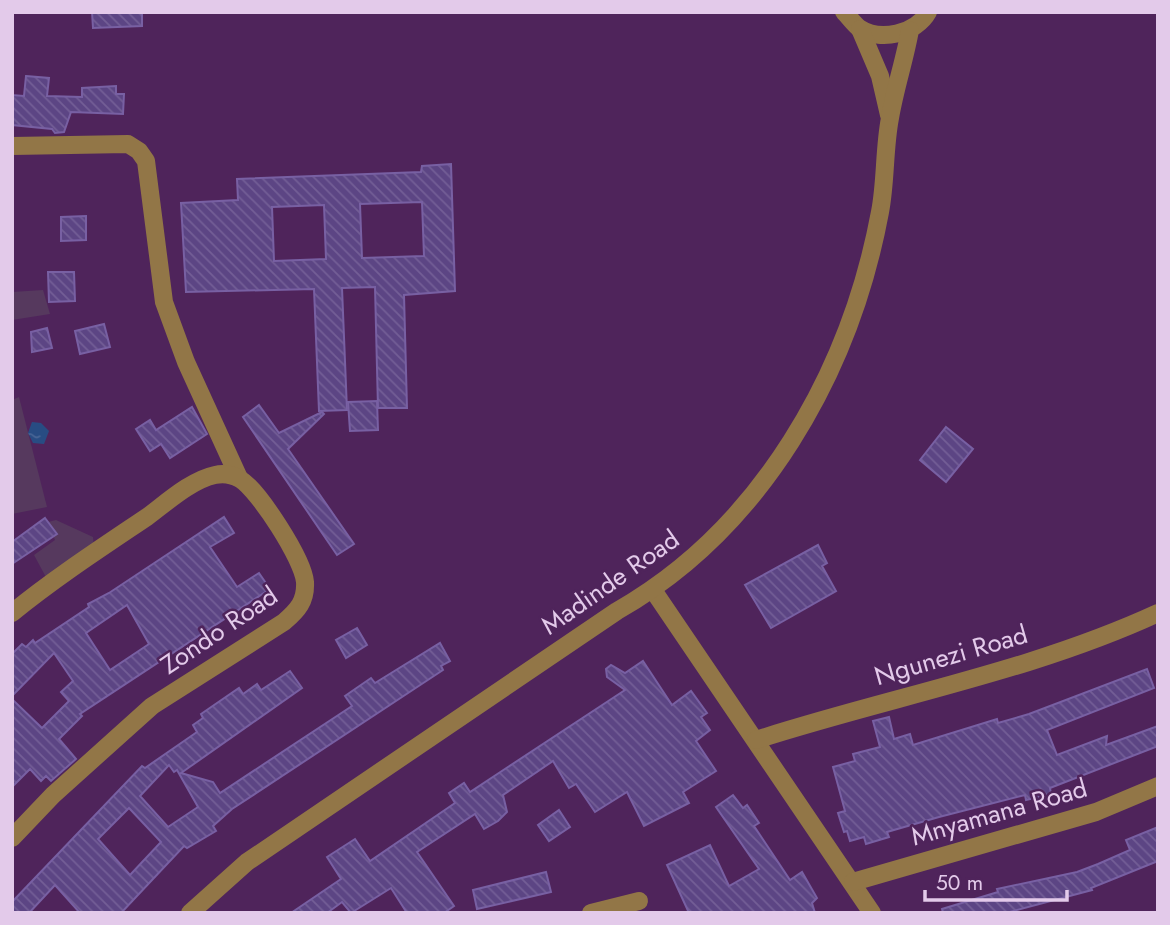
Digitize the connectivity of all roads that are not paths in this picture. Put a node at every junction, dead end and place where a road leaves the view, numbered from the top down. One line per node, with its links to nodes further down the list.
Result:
1 (844, 12): 3 (street)
2 (928, 12): 4 (street)
3 (860, 29): 4 (street); 5 (street, Madinde Road)
4 (910, 30): 5 (street, Madinde Road)
5 (889, 118): 8 (street, Madinde Road)
6 (12, 146): 7 (street)
7 (239, 478): 9 (street); 13 (street, Zondo Road)
8 (653, 590): 11 (street); 16 (street, Madinde Road)
9 (12, 613)
10 (1158, 613): 11 (street, Ngunezi Road)
11 (756, 740): 14 (street)
12 (1158, 786): 14 (street, Mnyamana Road)
13 (12, 838)
14 (853, 882): 18 (street)
15 (639, 901): 17 (street)
16 (190, 913)
17 (591, 913)
18 (872, 913)

